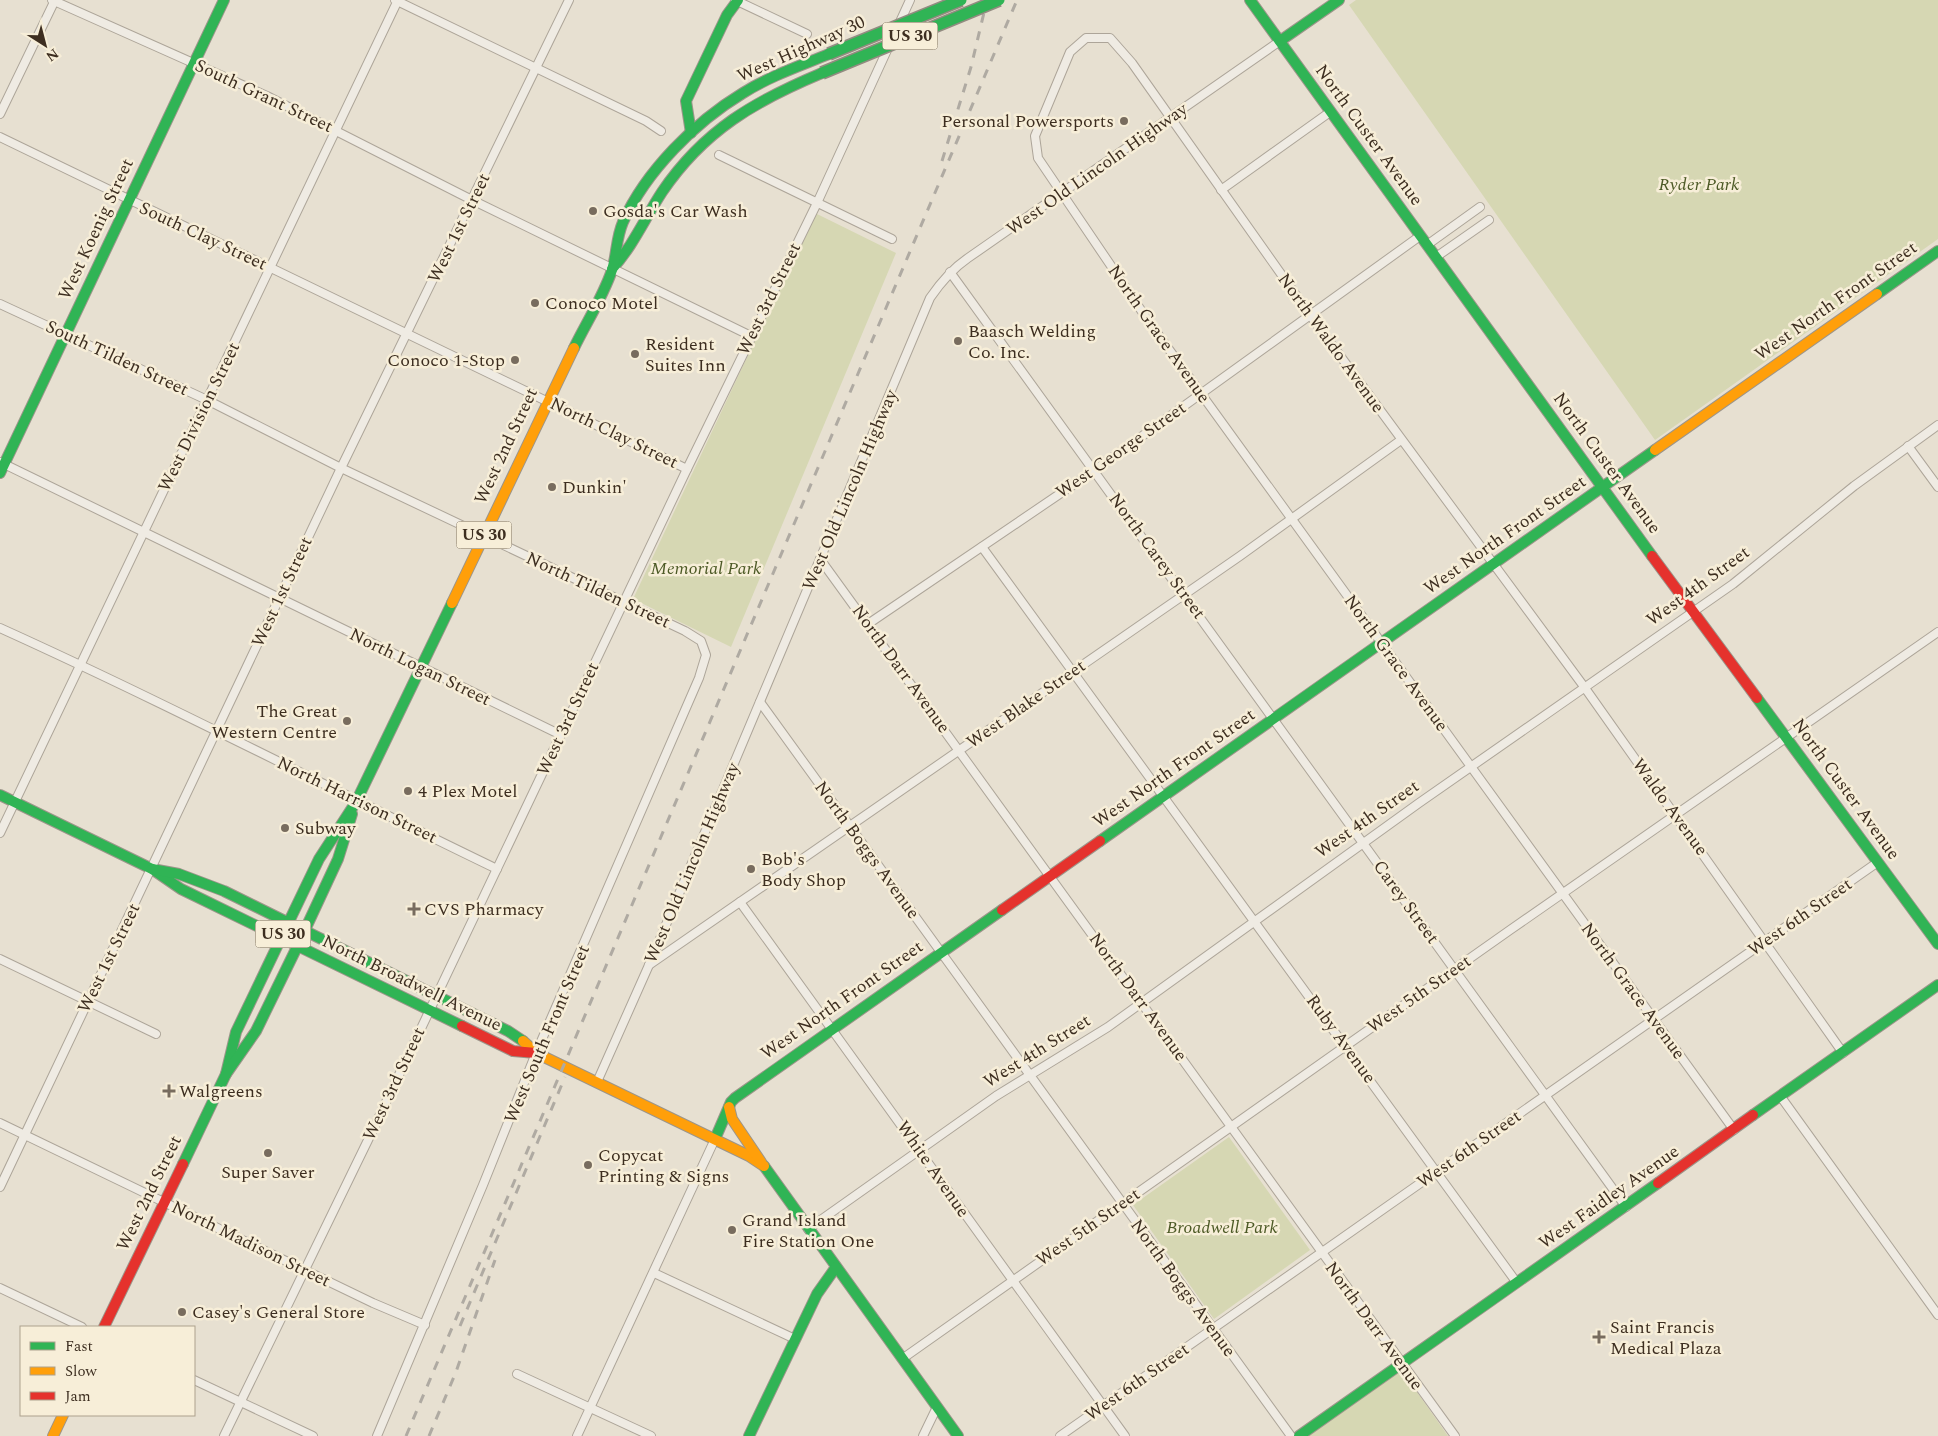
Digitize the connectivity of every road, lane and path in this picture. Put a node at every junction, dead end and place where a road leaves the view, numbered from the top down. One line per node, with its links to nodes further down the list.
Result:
1 (54, 0): 13 (street, South Grant Street); 16 (street)
2 (224, 0): 13 (main road, West Koenig Street)
3 (397, 0): 14 (street); 18 (street, West Division Street)
4 (569, 0): 14 (street, West 1st Street)
5 (736, 0): 11 (street); 20 (main road)
6 (910, 0): 28 (street, West 3rd Street)
7 (961, 0): 20 (main road, West Highway 30 / US 30, bridge)
8 (999, 0): 22 (main road, West Highway 30 / US 30, bridge)
9 (1250, 0): 12 (main road, North Custer Avenue)
10 (1339, 0): 12 (main road)
11 (807, 34)
12 (1280, 41): 15 (main road, North Custer Avenue); 17 (street, West Old Lincoln Highway)
13 (193, 62): 18 (street, South Grant Street); 26 (main road, West Koenig Street)
14 (537, 67): 19 (street); 27 (street, West 1st Street)
15 (1330, 112): 24 (street); 32 (main road, North Custer Avenue)
16 (0, 114)
17 (1170, 119): 24 (street, North Waldo Avenue); 25 (street, West Old Lincoln Highway); 25 (street, North Grace Avenue)
18 (337, 130): 27 (street, South Grant Street); 35 (street, West Division Street)
19 (661, 131)
20 (691, 133): 36 (main road, West 2nd Street / US 30)
21 (0, 137): 26 (street, South Clay Street)
22 (698, 145): 36 (main road, West 2nd Street / US 30)
23 (719, 155): 28 (street)
24 (1221, 190): 39 (street, North Waldo Avenue)
25 (1061, 194): 37 (street, West Old Lincoln Highway); 43 (street, North Grace Avenue)
26 (128, 200): 35 (street, South Clay Street); 41 (main road, West Koenig Street)
27 (472, 200): 36 (street, South Grant Street); 40 (street, West 1st Street)
28 (817, 203): 31 (street); 42 (street, West 3rd Street)
29 (1480, 208): 32 (street, West George Street)
30 (1489, 220): 34 (street)
31 (892, 239)
32 (1424, 241): 34 (main road, North Custer Avenue); 39 (street, West George Street)
33 (1937, 252): 53 (main road, West North Front Street)
34 (1436, 257): 53 (main road, North Custer Avenue)
35 (270, 268): 40 (street, South Clay Street); 44 (street, West Division Street)
36 (612, 269): 42 (street, South Grant Street); 45 (main road, West 2nd Street / US 30)
37 (950, 272): 52 (street, North Carey Street); 59 (street, West Old Lincoln Highway)
38 (0, 304): 41 (street, South Tilden Street)
39 (1310, 315): 43 (street, West George Street); 47 (street, North Waldo Avenue)
40 (408, 332): 45 (street, North Clay Street); 50 (street, West 1st Street)
41 (66, 335): 44 (street, South Tilden Street); 49 (main road, West Koenig Street)
42 (751, 336): 51 (street, West 3rd Street)
43 (1201, 394): 52 (street, West George Street); 55 (street, North Grace Avenue)
44 (207, 400): 50 (street, South Tilden Street); 56 (street, West Division Street)
45 (547, 401): 51 (street, North Clay Street); 57 (main road, West 2nd Street / US 30)
46 (1938, 425): 48 (street, West 4th Street)
47 (1401, 440): 55 (street, West Blake Street); 60 (street, North Waldo Avenue)
48 (1908, 446): 54 (street); 64 (street, West 4th Street)
49 (1, 466): 56 (street, North Logan Street)
50 (341, 468): 57 (street, North Tilden Street); 62 (street, West 1st Street)
51 (687, 468): 63 (street, West 3rd Street)
52 (1095, 470): 58 (street, West George Street); 61 (street, North Carey Street)
53 (1604, 487): 60 (main road, West North Front Street); 64 (main road, North Custer Avenue)
54 (1938, 487)
55 (1292, 518): 61 (street, West Blake Street); 69 (street, North Grace Avenue)
56 (144, 532): 62 (street, North Logan Street); 70 (street, West Division Street)
57 (483, 536): 63 (street, North Tilden Street); 71 (main road, West 2nd Street / US 30)
58 (982, 547): 65 (street, West George Street); 72 (street, Ruby Avenue)
59 (820, 559): 65 (street, North Darr Avenue); 74 (street, West Old Lincoln Highway)
60 (1494, 564): 69 (main road, West North Front Street); 73 (street, Waldo Avenue)
61 (1184, 595): 72 (street, West Blake Street); 75 (street, North Carey Street)
62 (279, 598): 71 (street, North Logan Street); 76 (street, West 1st Street)
63 (624, 602): 68 (street, North Tilden Street); 77 (street, West 3rd Street)
64 (1693, 612): 73 (street, West 4th Street); 78 (main road, North Custer Avenue)
65 (868, 624): 79 (street, North Darr Avenue)
66 (0, 628): 70 (street, North Harrison Street)
67 (1938, 632): 78 (street, West 5th Street)
68 (692, 635): 115 (street, West South Front Street)
69 (1381, 643): 75 (main road, West North Front Street); 80 (street, North Grace Avenue)
70 (81, 664): 76 (street, North Harrison Street); 83 (street, West Division Street)
71 (420, 668): 77 (street, North Logan Street); 84 (main road, West 2nd Street / US 30)
72 (1074, 672): 79 (street, West Blake Street); 82 (street, Ruby Avenue)
73 (1585, 688): 80 (street, West 4th Street); 85 (street, Waldo Avenue)
74 (760, 702): 86 (street, North Boggs Avenue); 104 (street, West Old Lincoln Highway)
75 (1274, 719): 82 (main road, West North Front Street); 88 (street, Carey Street)
76 (217, 730): 84 (street, North Harrison Street); 90 (street, West 1st Street)
77 (561, 735): 91 (street, West 3rd Street)
78 (1786, 738): 85 (street, West 5th Street); 89 (main road, North Custer Avenue)
79 (960, 750): 86 (street, West Blake Street); 92 (street, North Darr Avenue)
80 (1470, 767): 88 (street, West 4th Street); 93 (street, North Grace Avenue)
81 (0, 795): 83 (main road)
82 (1164, 796): 92 (main road, West North Front Street); 95 (street, Ruby Avenue)
83 (15, 802): 87 (street, West Division Street); 90 (main road)
84 (356, 802): 91 (street, North Harrison Street); 96 (main road, West 2nd Street / US 30); 97 (main road, West 2nd Street / US 30)
85 (1676, 815): 93 (street, West 5th Street); 99 (street, Waldo Avenue)
86 (850, 826): 94 (street, West Blake Street); 102 (street, North Boggs Avenue)
87 (0, 833)
88 (1363, 843): 95 (street, West 4th Street); 105 (street, Carey Street)
89 (1878, 862): 99 (street, West 6th Street); 100 (main road, North Custer Avenue)
90 (152, 869): 96 (main road, North Broadwell Avenue); 98 (main road, North Broadwell Avenue); 108 (street, West 1st Street)
91 (497, 869): 107 (street, West 3rd Street)
92 (1051, 875): 102 (main road, West North Front Street); 109 (street, North Darr Avenue)
93 (1562, 893): 105 (street, West 5th Street); 111 (street, North Grace Avenue)
94 (740, 902): 104 (street, West Blake Street); 112 (street, White Avenue)
95 (1254, 920): 109 (street, West 4th Street); 114 (street, Ruby Avenue)
96 (288, 924): 97 (main road, North Broadwell Avenue); 98 (main road, West 2nd Street / US 30)
97 (304, 931): 101 (main road, West 2nd Street / US 30); 107 (main road, North Broadwell Avenue)
98 (281, 939): 101 (main road, North Broadwell Avenue); 117 (main road, West 2nd Street / US 30)
99 (1766, 941): 111 (street, West 6th Street); 116 (street, Waldo Avenue)
100 (1938, 944)
101 (297, 947): 110 (main road, North Broadwell Avenue); 117 (main road, West 2nd Street / US 30)
102 (941, 952): 112 (main road, West North Front Street); 118 (street, North Boggs Avenue)
103 (0, 959): 108 (street)
104 (649, 965): 119 (street, West Old Lincoln Highway)
105 (1454, 969): 114 (street, West 5th Street); 120 (street, Carey Street)
106 (1938, 986): 116 (main road, West Faidley Avenue)
107 (436, 995): 110 (street, West 3rd Street); 115 (main road, North Broadwell Avenue)
108 (89, 1001): 113 (street); 126 (street, West 1st Street)
109 (1142, 1002): 118 (street, West 4th Street); 124 (street, North Darr Avenue)
110 (429, 1010): 115 (main road, North Broadwell Avenue); 138 (street, West 3rd Street)
111 (1654, 1019): 120 (street, West 6th Street); 125 (street, North Grace Avenue)
112 (832, 1028): 122 (main road, West North Front Street); 128 (street, White Avenue)
113 (156, 1034)
114 (1345, 1046): 124 (street, West 5th Street); 130 (street, Ruby Avenue)
115 (536, 1053): 119 (main road, North Broadwell Avenue); 146 (street, West South Front Street)
116 (1844, 1053): 121 (main road, West Faidley Avenue)
117 (226, 1074): 132 (main road, West 2nd Street / US 30)
118 (1028, 1076): 128 (street, West 4th Street); 133 (street, North Boggs Avenue)
119 (597, 1082): 127 (main road, North Broadwell Avenue)
120 (1546, 1095): 130 (street, West 6th Street); 134 (street, Carey Street)
121 (1781, 1097): 125 (main road, West Faidley Avenue); 143 (street)
122 (729, 1107): 127 (main road, West North Front Street); 129 (main road)
123 (0, 1123): 126 (street, North Madison Street)
124 (1231, 1127): 133 (street, West 5th Street); 136 (street, North Darr Avenue)
125 (1734, 1130): 134 (main road, West Faidley Avenue)
126 (25, 1135): 131 (street, West 1st Street); 132 (street, North Madison Street)
127 (715, 1140): 129 (main road, North Broadwell Avenue); 139 (street, West North Front Street)
128 (919, 1149): 135 (street, West 4th Street); 140 (street, White Avenue)
129 (763, 1165): 135 (main road, North Broadwell Avenue)
130 (1437, 1172): 136 (street, West 6th Street); 141 (street, Ruby Avenue)
131 (0, 1186)
132 (164, 1202): 138 (street, North Madison Street); 145 (main road, West 2nd Street / US 30)
133 (1122, 1204): 140 (street, West 5th Street); 147 (street, North Boggs Avenue)
134 (1626, 1207): 141 (main road, West Faidley Avenue)
135 (808, 1229): 137 (main road, North Broadwell Avenue)
136 (1321, 1253): 147 (street, West 6th Street); 150 (street, North Darr Avenue)
137 (836, 1267): 148 (main road); 149 (main road, North Broadwell Avenue)
138 (303, 1270): 146 (street, North Madison Street); 153 (street, West 3rd Street)
139 (654, 1273): 148 (street); 156 (street, West North Front Street)
140 (1012, 1281): 149 (street, West 5th Street); 154 (street, White Avenue)
141 (1517, 1283): 150 (main road, West Faidley Avenue)
142 (0, 1288): 144 (street)
143 (1938, 1316)
144 (80, 1326)
145 (104, 1326)
146 (424, 1326): 161 (street, West South Front Street)
147 (1213, 1329): 154 (street, West 6th Street); 169 (street, North Boggs Avenue)
148 (795, 1339): 164 (main road)
149 (902, 1359): 155 (main road, North Broadwell Avenue)
150 (1401, 1364): 170 (main road, West Faidley Avenue); 171 (street, North Darr Avenue)
151 (517, 1374): 156 (street)
152 (195, 1380): 153 (street)
153 (240, 1402): 159 (street, West 3rd Street); 160 (street)
154 (1103, 1406): 167 (street, West 6th Street); 168 (street, White Avenue)
155 (937, 1407): 165 (street); 166 (main road, North Broadwell Avenue)
156 (590, 1408): 162 (street, West North Front Street); 163 (street)
157 (63, 1416): 158 (main road)
158 (53, 1436)
159 (224, 1436)
160 (313, 1436)
161 (377, 1436)
162 (577, 1436)
163 (651, 1436)
164 (749, 1436)
165 (923, 1436)
166 (958, 1436)
167 (1060, 1436)
168 (1125, 1436)
169 (1291, 1436)
170 (1299, 1436)
171 (1455, 1436)

